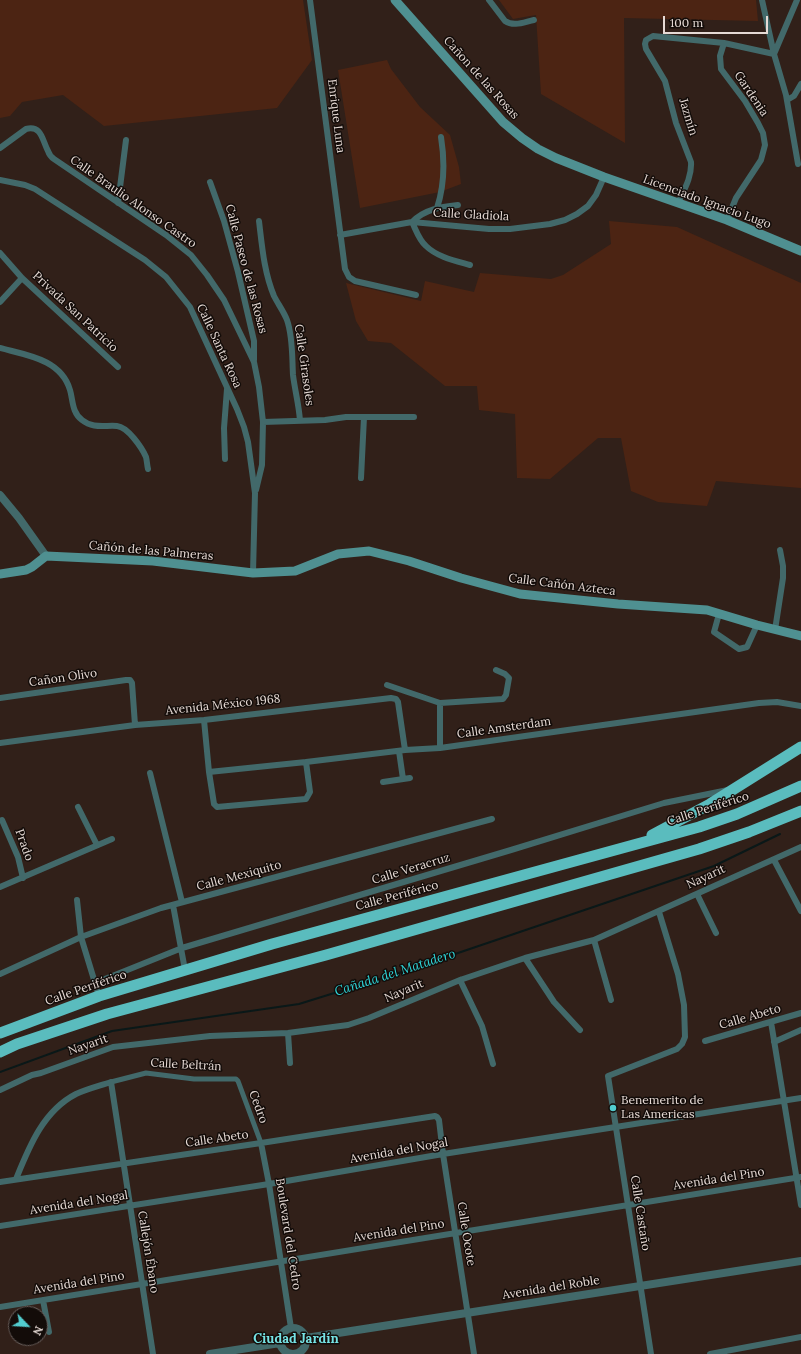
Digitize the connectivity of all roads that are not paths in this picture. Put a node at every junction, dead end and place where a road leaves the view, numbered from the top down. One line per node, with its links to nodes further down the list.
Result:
1 (310, 0): 25 (street, Enrique Luna)
2 (395, 0): 15 (main road, Cañon de las Rosas)
3 (489, 0): 6 (street)
4 (762, 0): 8 (street)
5 (797, 0): 8 (street)
6 (534, 20)
7 (724, 42): 8 (street); 19 (street, Jazmín); 22 (street, Gardenia)
8 (774, 54): 10 (street)
9 (801, 84): 10 (street)
10 (787, 100): 14 (street)
11 (441, 137): 21 (street)
12 (126, 140): 18 (street)
13 (0, 148): 18 (street, Calle Braulio Alonso Castro)
14 (798, 164)
15 (604, 177): 19 (main road, Licenciado Ignacio Lugo); 24 (street, Calle Gladiola)
16 (0, 180): 35 (street, Calle Santa Rosa)
17 (210, 182): 33 (street, Calle Paseo de las Rosas)
18 (118, 203): 33 (street, Calle Braulio Alonso Castro)
19 (678, 203): 22 (main road, Licenciado Ignacio Lugo)
20 (458, 205): 21 (street)
21 (437, 208): 24 (street)
22 (727, 220): 26 (main road, Licenciado Ignacio Lugo)
23 (259, 221): 38 (street, Calle Girasoles)
24 (412, 222): 25 (street, Calle Gladiola); 28 (street)
25 (340, 235): 30 (street, Enrique Luna)
26 (801, 251)
27 (0, 253): 29 (street)
28 (470, 265)
29 (22, 278): 31 (street, Privada San Patricio); 34 (street, Privada San Patricio)
30 (416, 295)
31 (0, 302)
32 (0, 348): 41 (street)
33 (254, 362): 39 (street, Calle Braulio Alonso Castro)
34 (118, 367)
35 (227, 389): 40 (street); 43 (street, Calle Santa Rosa)
36 (364, 417): 37 (street); 38 (street); 42 (street)
37 (414, 418)
38 (300, 421): 39 (street)
39 (263, 422): 43 (street, Calle Braulio Alonso Castro)
40 (225, 459)
41 (148, 469)
42 (361, 478)
43 (255, 493): 47 (street, Calle Santa Rosa)
44 (0, 495): 46 (street)
45 (780, 550): 51 (street)
46 (46, 556): 47 (main road, Cañón de las Palmeras); 48 (main road)
47 (253, 573): 49 (main road, Calle Cañón Azteca)
48 (0, 574)
49 (719, 614): 50 (main road, Calle Cañón Azteca); 50 (street)
50 (757, 625): 51 (main road, Calle Cañón Azteca)
51 (775, 630): 52 (main road, Calle Cañón Azteca)
52 (801, 636)
53 (496, 670): 56 (street)
54 (387, 685): 56 (street)
55 (0, 698): 59 (street, Cañon Olivo)
56 (440, 704): 61 (street)
57 (801, 706): 61 (street, Calle Amsterdam)
58 (204, 720): 59 (street, Avenida México 1968); 63 (street, Avenida México 1968); 66 (street)
59 (135, 725): 60 (street, Avenida México 1968)
60 (0, 743)
61 (440, 748): 63 (street, Calle Amsterdam)
62 (801, 748): 71 (highway)
63 (402, 751): 64 (street, Calle Amsterdam); 68 (street)
64 (306, 762): 66 (street, Calle Amsterdam); 66 (street)
65 (150, 772): 85 (street)
66 (209, 772)
67 (410, 778): 68 (street)
68 (403, 779): 69 (street)
69 (383, 782)
70 (801, 786): 78 (highway, Calle Periférico)
71 (737, 788): 78 (highway); 92 (street, Calle Veracruz)
72 (78, 807): 77 (street)
73 (800, 811): 108 (highway)
74 (492, 819): 85 (street, Calle Mexiquito)
75 (2, 820): 81 (street, Prado)
76 (112, 840): 77 (street)
77 (97, 845): 81 (street)
78 (628, 847): 94 (highway, Calle Periférico)
79 (801, 847): 80 (street, Nayarit)
80 (774, 860): 83 (street, Nayarit); 87 (street)
81 (23, 878): 82 (street)
82 (0, 887)
83 (697, 894): 88 (street, Nayarit); 89 (street)
84 (77, 900): 90 (street)
85 (182, 902): 86 (street, Calle Mexiquito)
86 (173, 905): 90 (street, Calle Mexiquito); 92 (street)
87 (801, 911)
88 (659, 912): 91 (street, Nayarit); 117 (street, Calle Castaño)
89 (716, 933)
90 (82, 937): 95 (street, Calle Mexiquito); 97 (street)
91 (594, 940): 93 (street, Nayarit); 99 (street)
92 (182, 948): 94 (street); 97 (street, Calle Veracruz)
93 (525, 958): 96 (street, Nayarit); 102 (street)
94 (185, 970): 98 (highway, Calle Periférico)
95 (0, 974)
96 (460, 980): 105 (street, Nayarit); 110 (street)
97 (95, 983): 98 (street)
98 (99, 996): 104 (highway, Calle Periférico)
99 (611, 1000)
100 (801, 1013): 101 (street, Calle Abeto)
101 (771, 1022): 106 (street, Calle Abeto); 107 (street)
102 (580, 1030)
103 (801, 1030): 107 (street)
104 (0, 1032)
105 (288, 1033): 109 (street); 113 (street, Nayarit)
106 (705, 1041)
107 (774, 1042): 115 (street)
108 (0, 1052)
109 (290, 1063)
110 (493, 1064)
111 (236, 1079): 112 (street, Calle Beltrán); 118 (street, Cedro)
112 (111, 1082): 120 (street, Callejón Ébano); 122 (street, Calle Beltrán)
113 (0, 1090)
114 (801, 1098): 115 (street, Avenida del Nogal)
115 (783, 1101): 117 (street, Avenida del Nogal); 121 (street)
116 (437, 1117): 118 (street, Calle Abeto); 119 (street, Calle Ocote)
117 (616, 1128): 119 (street, Avenida del Nogal); 125 (street, Calle Castaño)
118 (261, 1143): 120 (street, Calle Abeto); 124 (street, Boulevard del Cedro)
119 (443, 1154): 124 (street, Avenida del Nogal); 129 (street, Calle Ocote)
120 (123, 1163): 122 (street, Calle Abeto); 127 (street, Callejón Ébano)
121 (799, 1177): 125 (street, Avenida del Pino); 126 (street)
122 (16, 1179): 123 (street, Calle Abeto)
123 (0, 1182)
124 (269, 1184): 127 (street, Avenida del Nogal); 130 (street, Boulevard del Cedro)
125 (628, 1205): 129 (street, Avenida del Pino); 133 (street, Calle Castaño)
126 (801, 1205)
127 (130, 1206): 128 (street, Avenida del Nogal); 132 (street, Callejón Ébano)
128 (0, 1226)
129 (455, 1233): 130 (street, Avenida del Pino); 136 (street, Calle Ocote)
130 (281, 1261): 132 (street, Avenida del Pino); 137 (street, Boulevard del Cedro)
131 (801, 1261): 133 (street, Avenida del Roble)
132 (142, 1284): 134 (street, Avenida del Pino); 142 (street, Callejón Ébano)
133 (641, 1286): 136 (street, Avenida del Roble); 146 (street, Calle Castaño)
134 (43, 1300): 135 (street, Avenida del Pino); 138 (street)
135 (0, 1307)
136 (468, 1313): 140 (street, Avenida del Roble); 145 (street, Calle Ocote)
137 (291, 1328): 140 (street); 141 (street)
138 (49, 1332)
139 (801, 1337): 147 (street)
140 (306, 1338): 144 (street)
141 (280, 1343): 143 (street); 144 (street)
142 (153, 1354)
143 (210, 1354)
144 (294, 1354)
145 (474, 1354)
146 (651, 1354)
147 (710, 1354)

